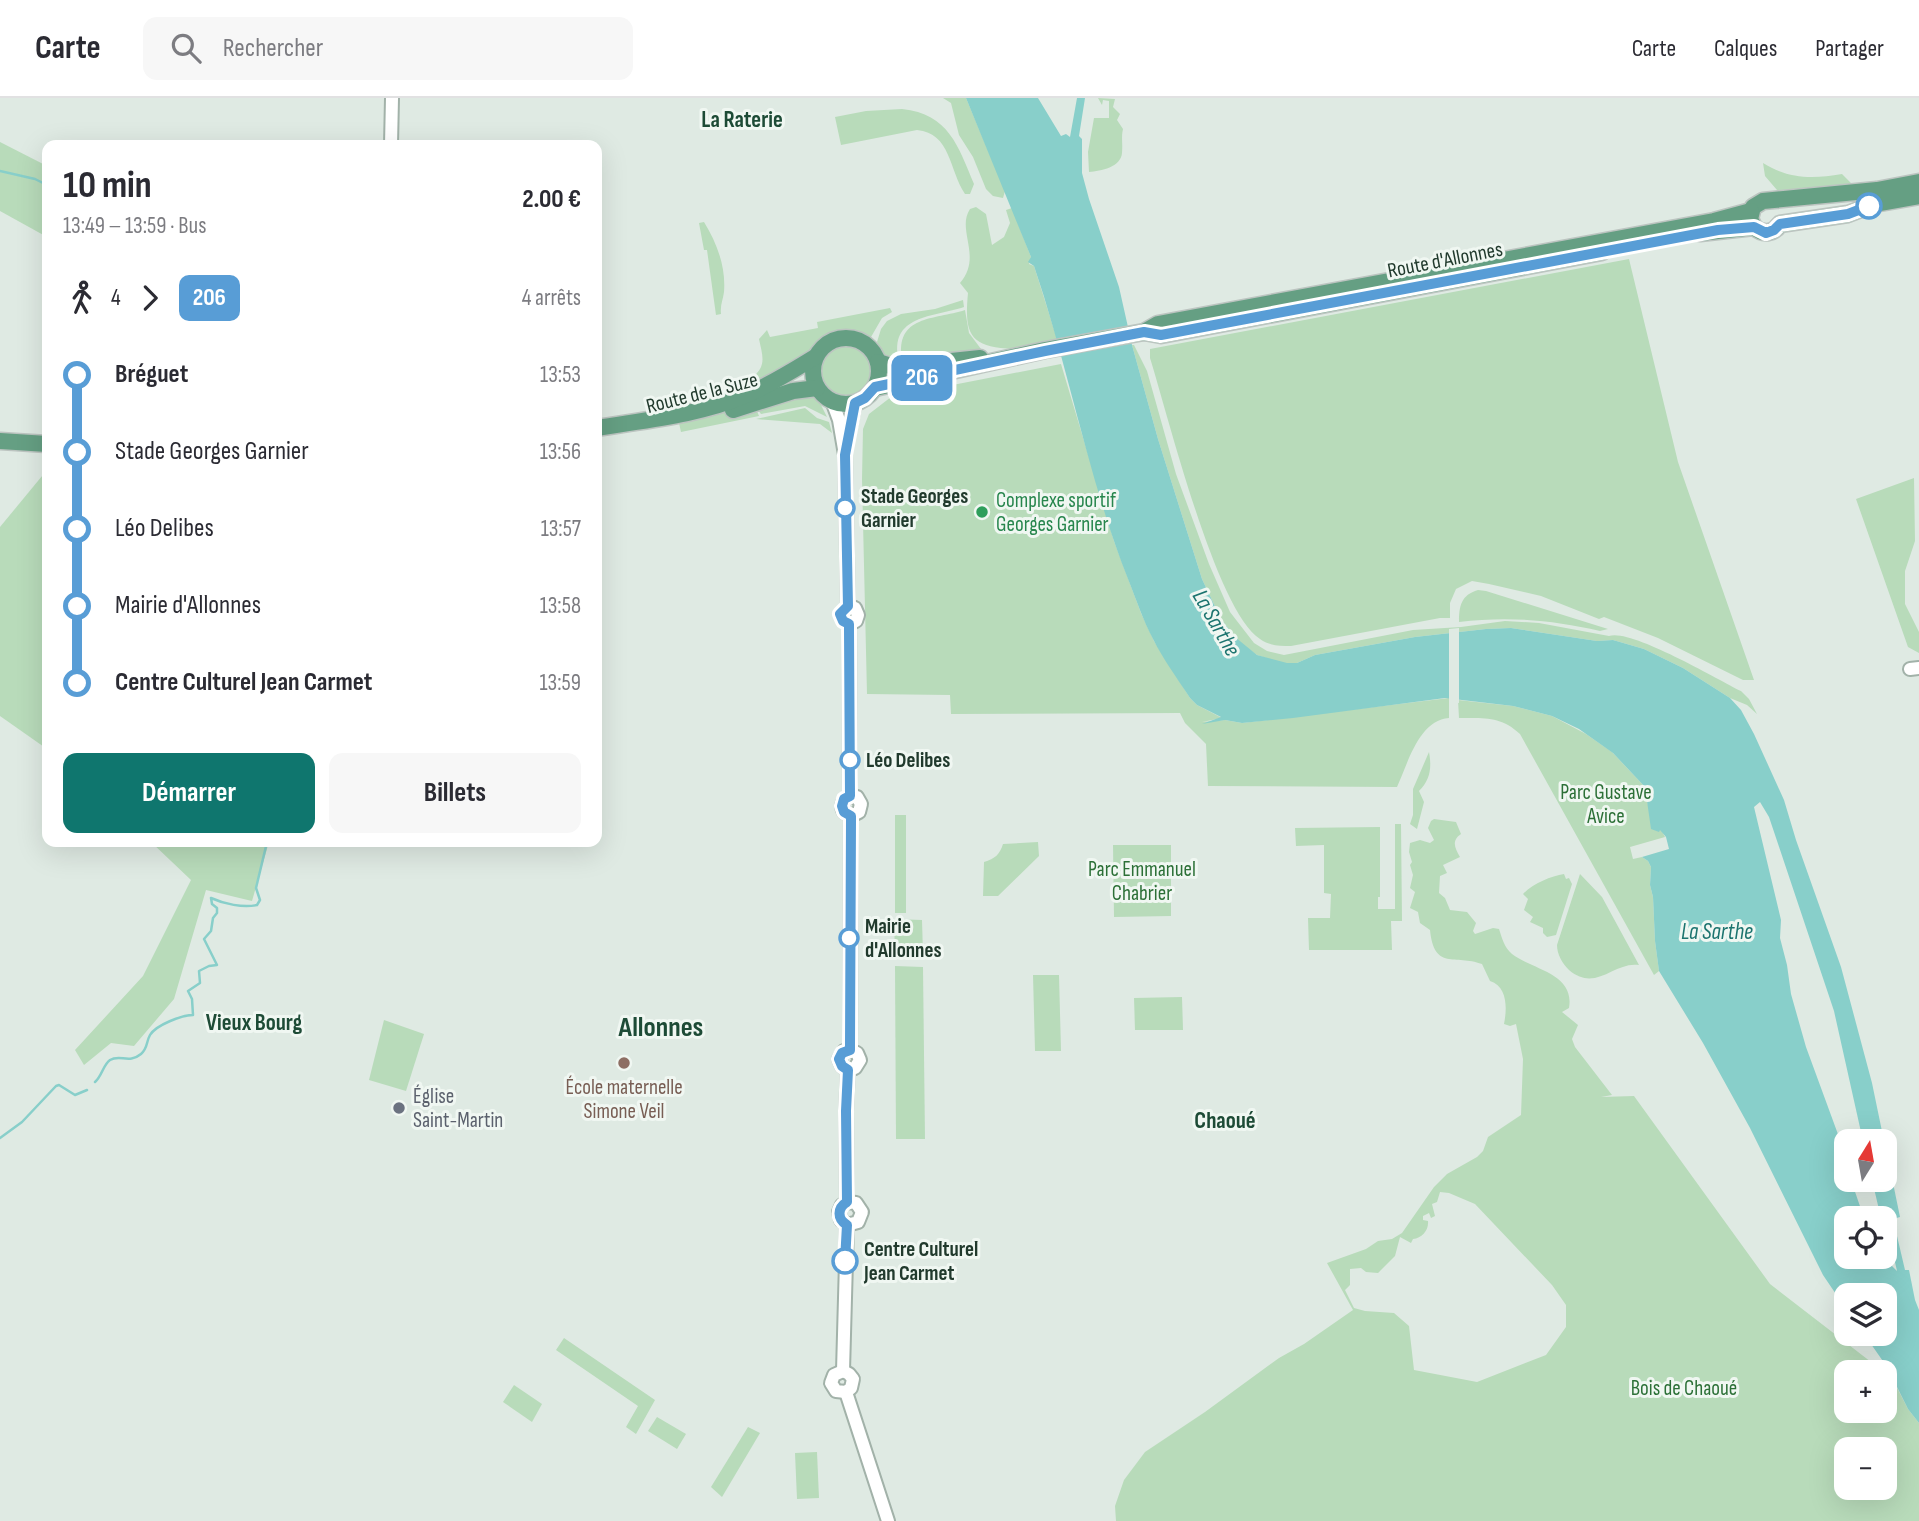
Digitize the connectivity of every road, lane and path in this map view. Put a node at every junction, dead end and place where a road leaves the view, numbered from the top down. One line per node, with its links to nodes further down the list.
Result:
1 (392, 98): 2 (street)
2 (391, 140)
3 (1919, 182): 5 (main road, Route d'Allonnes)
4 (1919, 196): 7 (main road, Route d'Allonnes)
5 (1769, 201): 6 (main road, Route d'Allonnes); 7 (main road)
6 (1753, 219): 7 (main road, Route d'Allonnes); 8 (main road, Route d'Allonnes)
7 (1780, 224)
8 (1049, 350): 10 (main road, Route d'Allonnes); 11 (main road, Route d'Allonnes)
9 (815, 357): 10 (main road); 12 (main road); 15 (main road, Route de la Suze)
10 (878, 362): 11 (main road)
11 (875, 387): 14 (main road)
12 (817, 388): 13 (main road); 16 (main road, Route de la Suze)
13 (832, 401): 14 (main road); 19 (street)
14 (855, 403): 19 (street)
15 (602, 427)
16 (602, 437)
17 (0, 442): 18 (main road)
18 (42, 444)
19 (845, 455): 20 (street)
20 (888, 1521)

